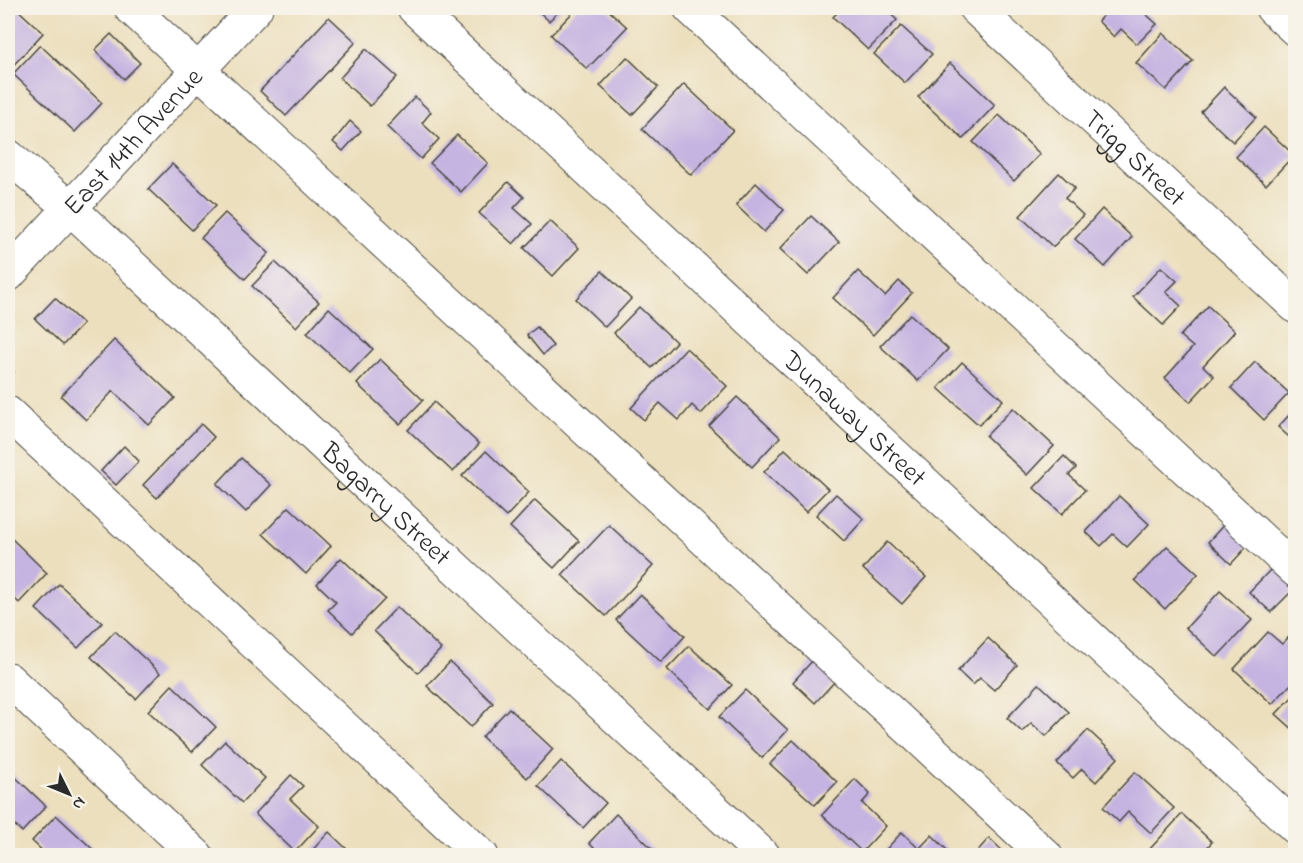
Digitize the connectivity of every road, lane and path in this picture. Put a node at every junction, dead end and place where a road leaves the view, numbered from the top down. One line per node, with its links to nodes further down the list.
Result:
1 (131, 8): 8 (street)
2 (256, 8): 8 (street, East 14th Avenue)
3 (414, 8): 16 (street, Dunaway Street)
4 (690, 8): 14 (street)
5 (975, 8): 12 (street, Trigg Street)
6 (1272, 8): 7 (street)
7 (1296, 30)
8 (199, 69): 10 (street, East 14th Avenue); 20 (street)
9 (8, 156): 10 (street, Bagarry Street)
10 (69, 208): 11 (street, East 14th Avenue); 19 (street, Bagarry Street)
11 (8, 275)
12 (1296, 307)
13 (8, 413): 18 (street)
14 (1296, 571)
15 (8, 679): 17 (street)
16 (1296, 828)
17 (197, 855)
18 (482, 855)
19 (764, 855)
20 (1046, 855)

